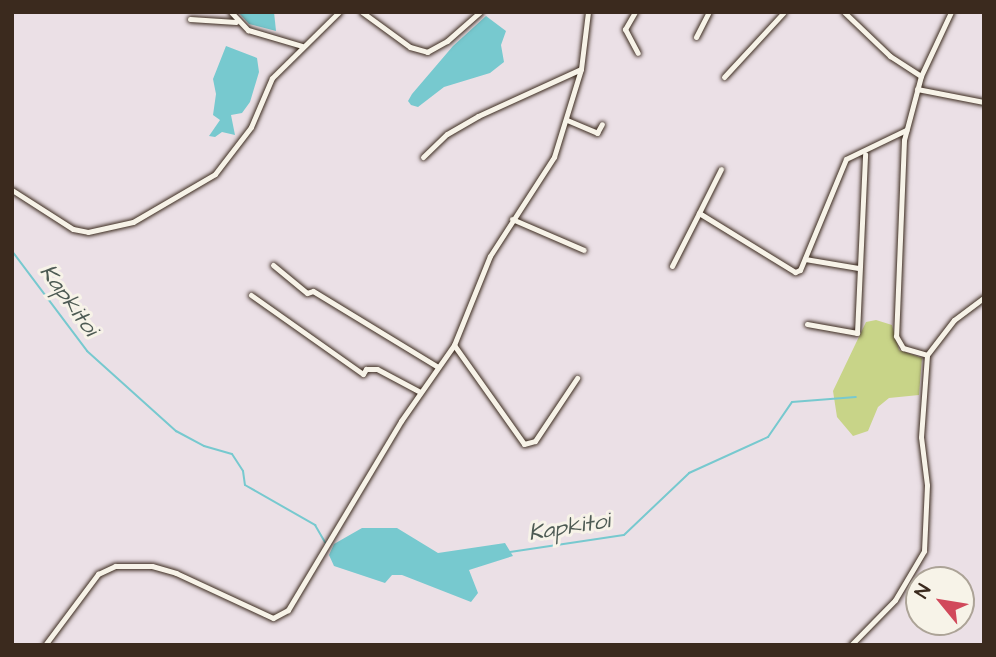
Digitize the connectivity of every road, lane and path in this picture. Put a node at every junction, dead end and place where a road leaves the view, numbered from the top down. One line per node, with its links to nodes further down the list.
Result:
1 (231, 12): 12 (street)
2 (339, 12): 14 (street)
3 (362, 12): 4 (street)
4 (480, 12)
5 (588, 12): 16 (street)
6 (635, 12): 15 (street)
7 (709, 12): 13 (street)
8 (784, 12): 18 (street)
9 (844, 12): 17 (street)
10 (951, 12): 17 (street)
11 (190, 19): 12 (street)
12 (236, 22): 14 (street)
13 (696, 37)
14 (302, 46): 29 (street)
15 (638, 53)
16 (581, 69): 21 (street); 27 (street)
17 (921, 76): 19 (street)
18 (724, 77)
19 (917, 89): 20 (street); 23 (street)
20 (984, 102)
21 (567, 120): 24 (street); 31 (street)
22 (602, 124): 24 (street)
23 (906, 130): 26 (street); 41 (street)
24 (597, 133): 25 (street)
25 (594, 142)
26 (864, 154): 33 (street); 36 (street)
27 (423, 157)
28 (721, 169): 30 (street)
29 (12, 190)
30 (699, 213): 33 (street); 35 (street)
31 (512, 219): 32 (street); 40 (street)
32 (584, 250)
33 (805, 259): 36 (street)
34 (273, 265): 42 (street)
35 (672, 266)
36 (858, 268): 39 (street)
37 (251, 295): 44 (street)
38 (984, 297): 41 (street)
39 (807, 324)
40 (454, 345): 42 (street); 43 (street)
41 (927, 355): 46 (street)
42 (438, 366): 44 (street)
43 (577, 378)
44 (420, 392): 45 (street)
45 (46, 645)
46 (851, 645)

